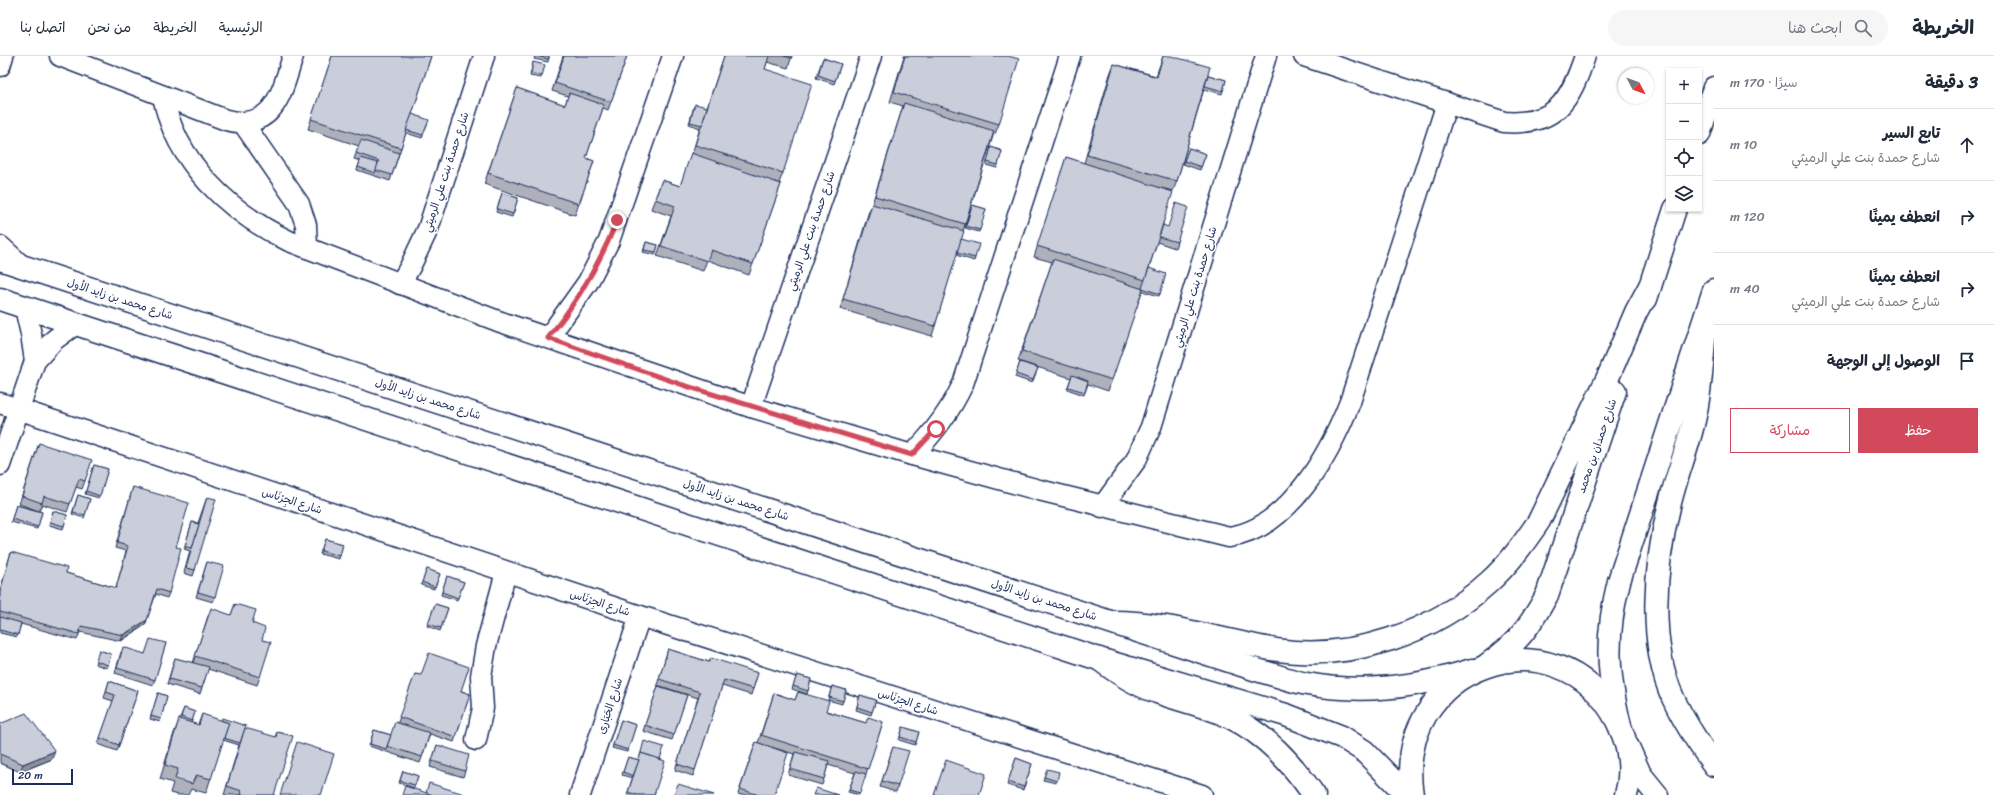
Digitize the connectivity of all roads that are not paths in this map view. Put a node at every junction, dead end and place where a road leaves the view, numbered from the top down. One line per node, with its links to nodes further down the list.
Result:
1 (3, 56): 11 (street)
2 (60, 56): 13 (street)
3 (293, 56): 15 (street)
4 (484, 56): 22 (street, شارع حمدة بنت علي الرميثي)
5 (673, 56): 29 (street)
6 (871, 56): 32 (street, شارع حمدة بنت علي الرميثي)
7 (1070, 56): 33 (street)
8 (1266, 56): 35 (street, شارع حمدة بنت علي الرميثي)
9 (1304, 56): 14 (street)
10 (1585, 56): 14 (street)
11 (0, 66)
12 (1714, 88): 16 (main road)
13 (163, 96): 15 (street); 19 (street)
14 (1447, 103): 35 (street)
15 (244, 123): 19 (street)
16 (1702, 125)
17 (1674, 212): 23 (main road, شارع حمدان بن محمد)
18 (0, 246): 21 (street)
19 (307, 248): 22 (street)
20 (0, 259): 21 (main road, شارع محمد بن زايد الأول)
21 (23, 267): 38 (main road, شارع محمد بن زايد الأول)
22 (400, 284): 29 (street)
23 (1650, 286): 38 (main road); 40 (main road, شارع حمدان بن محمد)
24 (1714, 290): 27 (main road)
25 (0, 299): 26 (main road)
26 (25, 308): 28 (main road); 30 (street)
27 (1706, 318): 41 (main road); 43 (main road)
28 (77, 323): 30 (street); 39 (main road)
29 (548, 338): 32 (street)
30 (35, 361): 31 (street)
31 (9, 406): 34 (street); 36 (street, شارع الجِرْنَاس)
32 (751, 407): 33 (street)
33 (912, 455): 35 (street)
34 (0, 465)
35 (1102, 507)
36 (506, 572): 37 (street, شارع الجِرْنَاس); 42 (street)
37 (640, 616): 44 (street, شارع الحَبَارى); 45 (street, شارع الجِرْنَاس)
38 (1113, 622): 40 (main road, شارع محمد بن زايد الأول)
39 (1099, 659): 46 (main road); 47 (main road)
40 (1484, 666): 41 (main road); 48 (main road)
41 (1623, 734): 49 (main road); 50 (main road)
42 (476, 740)
43 (1714, 765)
44 (580, 795)
45 (1202, 795)
46 (1314, 795)
47 (1407, 795)
48 (1412, 795)
49 (1626, 795)
50 (1657, 795)

